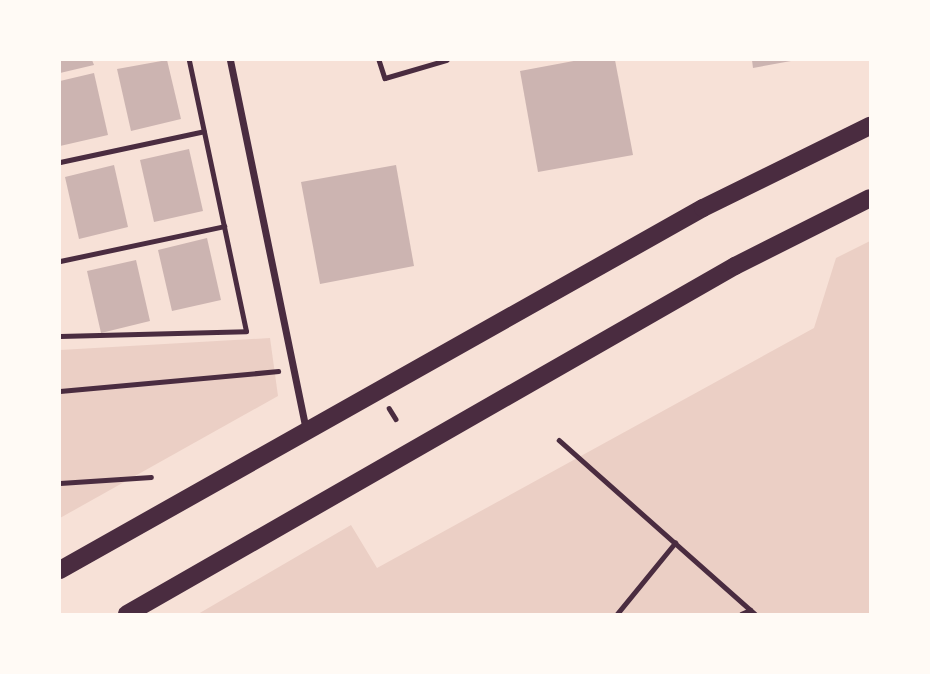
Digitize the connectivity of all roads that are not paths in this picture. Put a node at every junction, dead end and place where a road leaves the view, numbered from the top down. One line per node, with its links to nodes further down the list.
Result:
1 (190, 60): 4 (lane)
2 (230, 60): 10 (street)
3 (870, 126): 10 (main road)
4 (204, 131): 5 (lane); 7 (lane)
5 (60, 162)
6 (870, 198): 12 (main road)
7 (224, 226): 8 (lane); 9 (lane)
8 (60, 261)
9 (60, 336)
10 (307, 431): 11 (main road)
11 (60, 570)
12 (127, 614)

